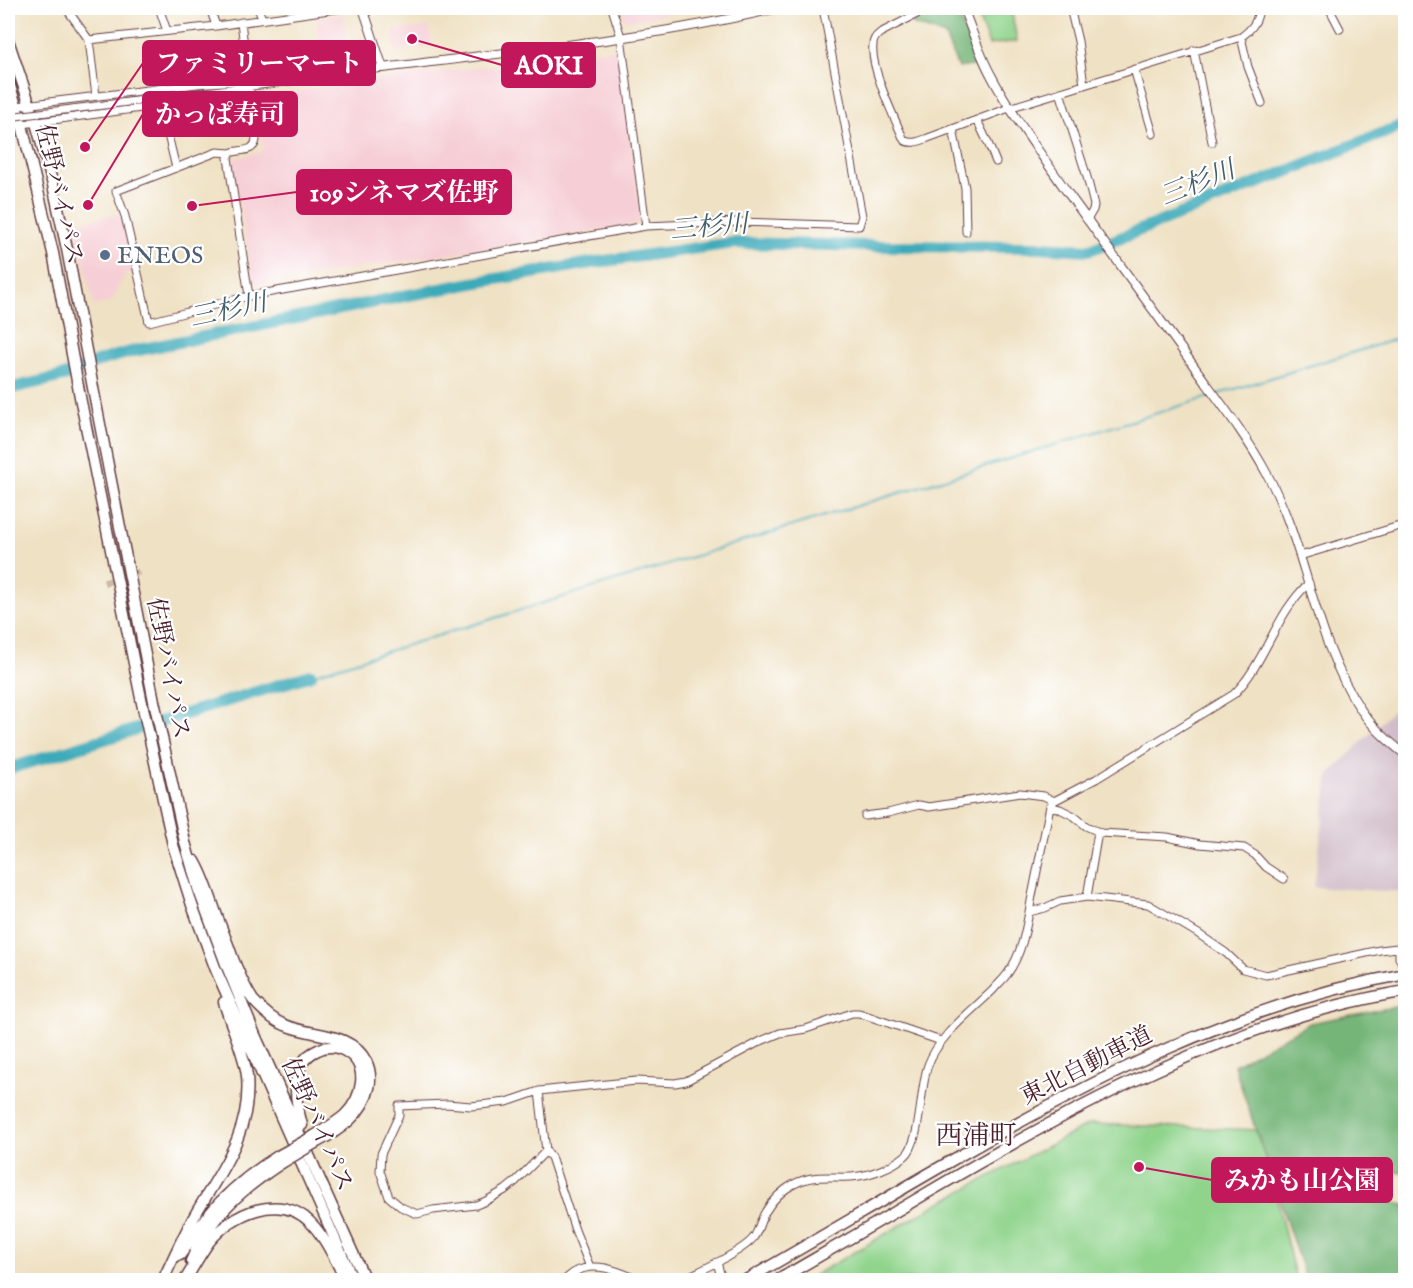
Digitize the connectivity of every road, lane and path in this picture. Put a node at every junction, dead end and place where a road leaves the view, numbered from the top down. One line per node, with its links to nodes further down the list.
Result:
1 (66, 8): 24 (street)
2 (159, 8): 20 (street)
3 (210, 8): 18 (street)
4 (258, 8): 16 (street)
5 (343, 8): 15 (street)
6 (363, 8): 26 (main road)
7 (612, 8): 21 (street)
8 (778, 8): 21 (main road)
9 (823, 8): 50 (street)
10 (923, 8): 43 (street)
11 (963, 8): 37 (main road)
12 (1070, 8): 29 (street)
13 (1259, 8): 22 (street)
14 (1329, 8): 19 (street)
15 (309, 10): 16 (street)
16 (262, 19): 17 (street)
17 (241, 22): 18 (street); 30 (street)
18 (216, 26): 20 (street)
19 (1340, 29)
20 (167, 31): 24 (street)
21 (621, 37): 26 (main road); 50 (street)
22 (1241, 37): 25 (street); 33 (street)
23 (8, 40): 34 (highway, 佐野バイパス)
24 (88, 40): 32 (street)
25 (1194, 50): 27 (street); 45 (street)
26 (383, 68): 30 (street)
27 (1134, 69): 29 (street); 44 (street)
28 (8, 80): 36 (highway, 佐野バイパス)
29 (1084, 85): 31 (street)
30 (250, 87): 32 (street); 35 (street); 38 (street, bridge); 46 (street)
31 (1060, 92): 37 (street); 49 (street)
32 (96, 96): 34 (street)
33 (1262, 103)
34 (31, 104): 36 (street); 40 (highway, 佐野バイパス)
35 (161, 106): 40 (street); 48 (street)
36 (12, 107): 41 (highway, 佐野バイパス)
37 (1009, 108): 39 (street); 49 (main road)
38 (8, 117)
39 (977, 120): 43 (street); 47 (street)
40 (36, 123): 41 (street); 60 (highway, 佐野バイパス)
41 (22, 125): 42 (street); 66 (highway, 佐野バイパス)
42 (8, 126)
43 (953, 129): 51 (street)
44 (1154, 134)
45 (1212, 142)
46 (230, 153): 48 (street); 52 (street)
47 (996, 162)
48 (176, 168): 52 (street)
49 (1087, 220): 54 (main road)
50 (646, 226): 52 (street)
51 (966, 232)
52 (249, 296)
53 (1406, 524): 54 (street)
54 (1300, 556): 55 (main road)
55 (1309, 583): 56 (main road); 57 (street)
56 (1406, 755)
57 (1052, 803): 58 (street); 59 (street); 63 (street)
58 (865, 816)
59 (1098, 832): 61 (street); 62 (street)
60 (185, 842): 71 (highway); 75 (highway, 佐野バイパス)
61 (1284, 879)
62 (1087, 897): 63 (street); 64 (street)
63 (1029, 912): 69 (street)
64 (1402, 948): 65 (street)
65 (1399, 958)
66 (216, 970): 77 (highway); 82 (highway, 佐野バイパス)
67 (1406, 974): 87 (highway, 東北自動車道)
68 (1406, 991): 88 (highway, 東北自動車道)
69 (941, 1041): 70 (street); 74 (street)
70 (539, 1090): 72 (street); 72 (street)
71 (316, 1139): 73 (highway, bridge); 75 (highway)
72 (546, 1151): 76 (street)
73 (279, 1160): 77 (highway); 80 (highway)
74 (717, 1262): 78 (street); 86 (street)
75 (359, 1266): 83 (highway, 佐野バイパス)
76 (590, 1267): 84 (street); 85 (street)
77 (168, 1269): 79 (highway)
78 (721, 1277)
79 (163, 1281)
80 (184, 1281): 81 (highway)
81 (346, 1281)
82 (353, 1281)
83 (365, 1281)
84 (564, 1281)
85 (639, 1281)
86 (680, 1281)
87 (746, 1281)
88 (778, 1281)

